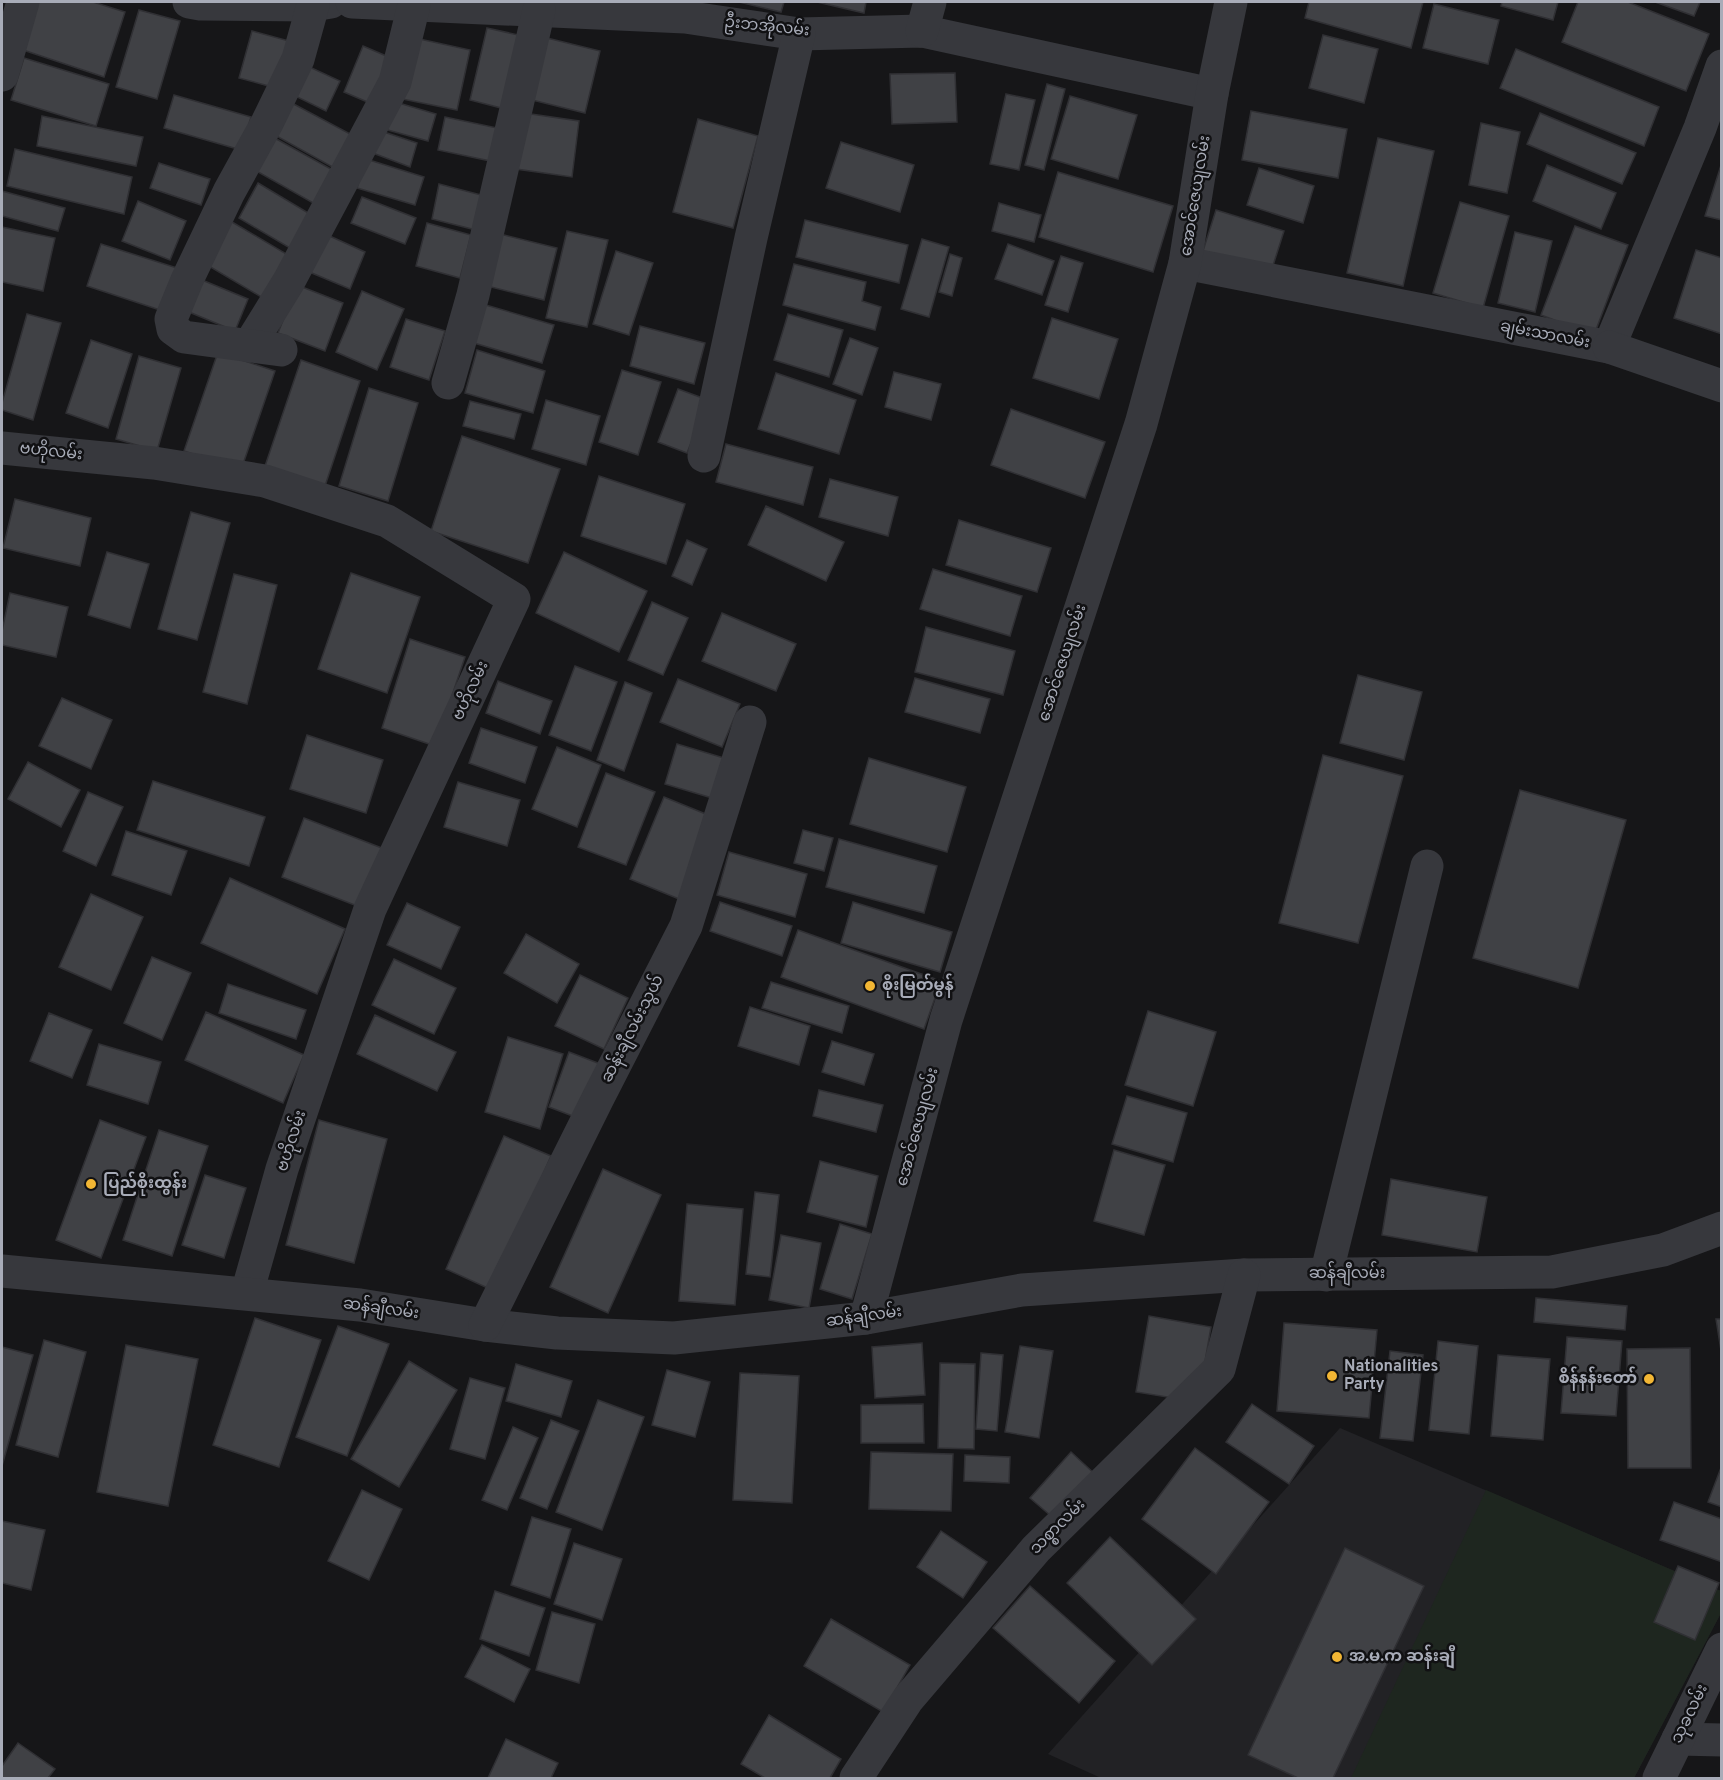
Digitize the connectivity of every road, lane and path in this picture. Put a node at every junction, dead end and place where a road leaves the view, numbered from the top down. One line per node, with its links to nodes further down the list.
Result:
1 (23, 2): 12 (street)
2 (189, 2): 5 (street)
3 (352, 2): 6 (street, ဦးဘအိုလမ်း)
4 (1232, 2): 13 (street, အောင်ဇေယျလမ်း)
5 (322, 3): 16 (street)
6 (414, 4): 8 (street, ဦးဘအိုလမ်း); 16 (street)
7 (686, 9): 8 (street, ဦးဘအိုလမ်း); 10 (street, ဦးဘအိုလမ်း)
8 (539, 10): 19 (street)
9 (926, 16): 10 (street, ဦးဘအိုလမ်း); 13 (street, ဦးဘအိုလမ်း)
10 (799, 34): 22 (street)
11 (1722, 66): 14 (street, ချမ်းသာလမ်း)
12 (2, 75)
13 (1212, 94): 15 (street, အောင်ဇေယျလမ်း)
14 (1711, 131): 17 (street, ချမ်းသာလမ်း)
15 (1185, 263): 17 (street, ချမ်းသာလမ်း); 30 (street, အောင်ဇေယျလမ်း)
16 (249, 346): 18 (street)
17 (1609, 347): 20 (street)
18 (281, 350)
19 (448, 382)
20 (1722, 386)
21 (2, 448): 29 (street, ဗဟိုလမ်း)
22 (704, 456)
23 (750, 722): 31 (street, ဆန်းချီလမ်းသွယ်)
24 (1427, 866): 28 (street)
25 (1722, 1228): 28 (street, ဆန်ချီလမ်း)
26 (2, 1271): 29 (street, ဆန်ချီလမ်း)
27 (1244, 1275): 28 (street, ဆန်ချီလမ်း); 30 (street, ဆန်ချီလမ်း); 35 (street, သစ္စာလမ်း)
28 (1326, 1275)
29 (248, 1293): 31 (street, ဆန်ချီလမ်း)
30 (867, 1318): 31 (street, ဆန်ချီလမ်း)
31 (485, 1325)
32 (1722, 1649): 33 (street, သုခလမ်း)
33 (1678, 1739): 34 (street); 36 (street, သုခလမ်း)
34 (1722, 1740)
35 (856, 1779)
36 (1659, 1779)

